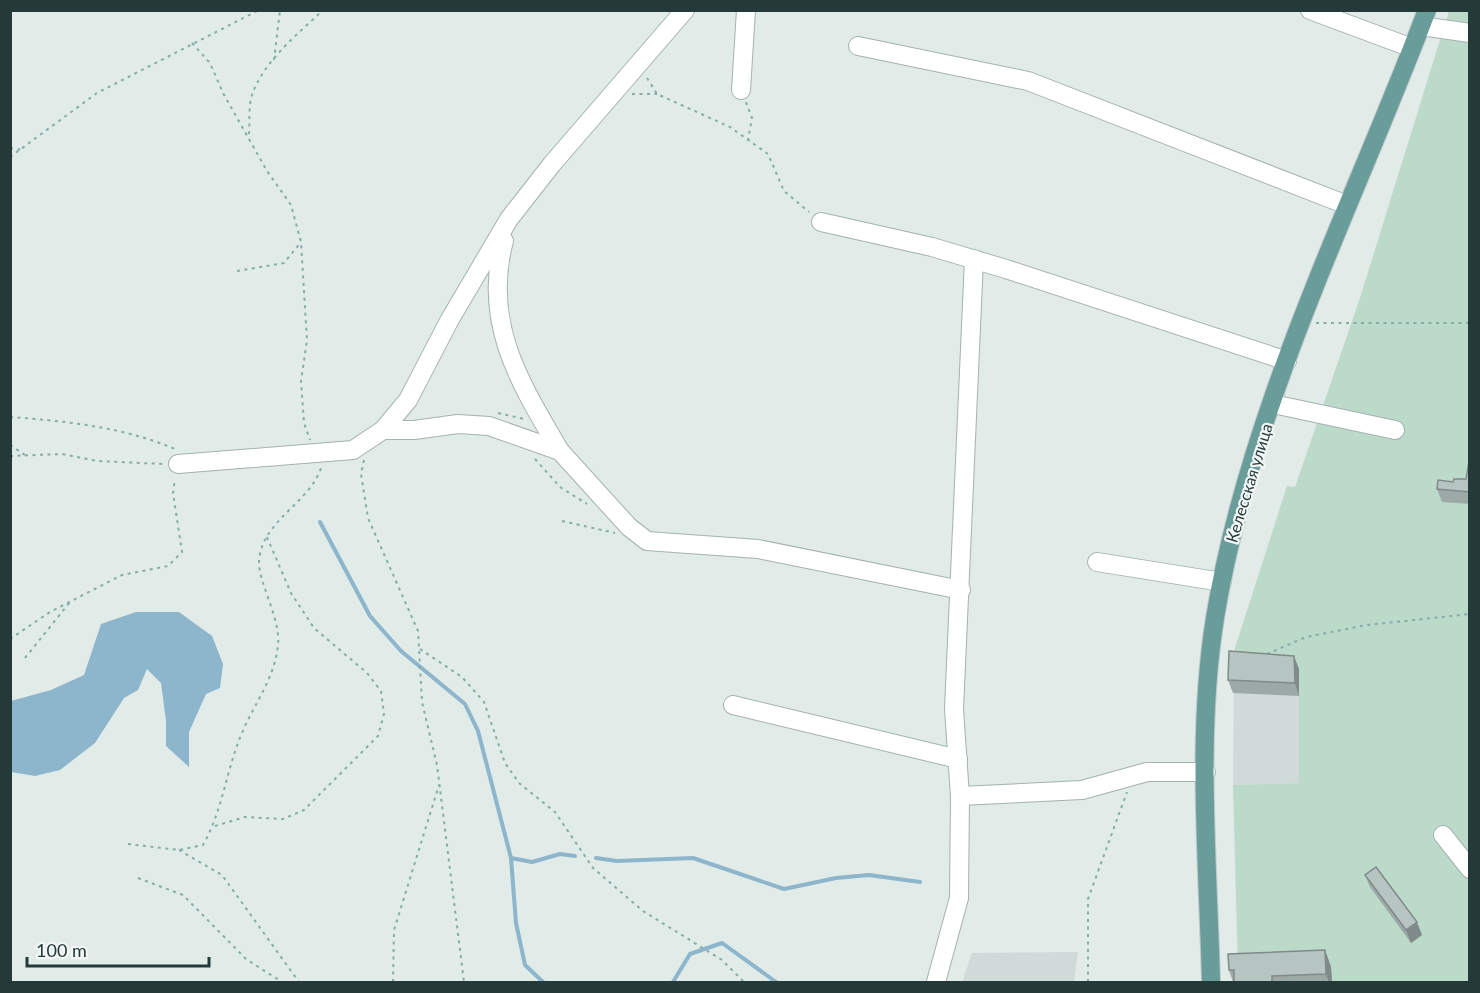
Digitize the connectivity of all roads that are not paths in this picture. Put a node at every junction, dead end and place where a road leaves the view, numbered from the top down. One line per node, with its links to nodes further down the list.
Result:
1 (685, 10): 10 (street)
2 (746, 10): 8 (street)
3 (1310, 10): 7 (street)
4 (1424, 18): 5 (street); 7 (main road, Келесская улица)
5 (1470, 33)
6 (858, 46): 9 (street)
7 (1412, 48): 9 (main road, Келесская улица)
8 (741, 90)
9 (1347, 205): 13 (main road, Келесская улица)
10 (509, 219): 16 (street); 17 (street)
11 (821, 222): 12 (street)
12 (974, 260): 13 (street); 21 (street)
13 (1287, 361): 14 (main road, Келесская улица)
14 (1273, 404): 15 (street); 20 (main road, Келесская улица)
15 (1395, 430)
16 (375, 435): 17 (street); 18 (street)
17 (560, 451): 21 (street)
18 (177, 457)
19 (1097, 562): 20 (street)
20 (1222, 582): 24 (main road, Келесская улица)
21 (962, 590): 23 (street)
22 (733, 705): 23 (street)
23 (958, 759): 25 (street)
24 (1206, 772): 25 (street); 29 (main road, Келесская улица)
25 (960, 796): 28 (street)
26 (1443, 835): 27 (street)
27 (1470, 869)
28 (936, 982)
29 (1210, 982)

